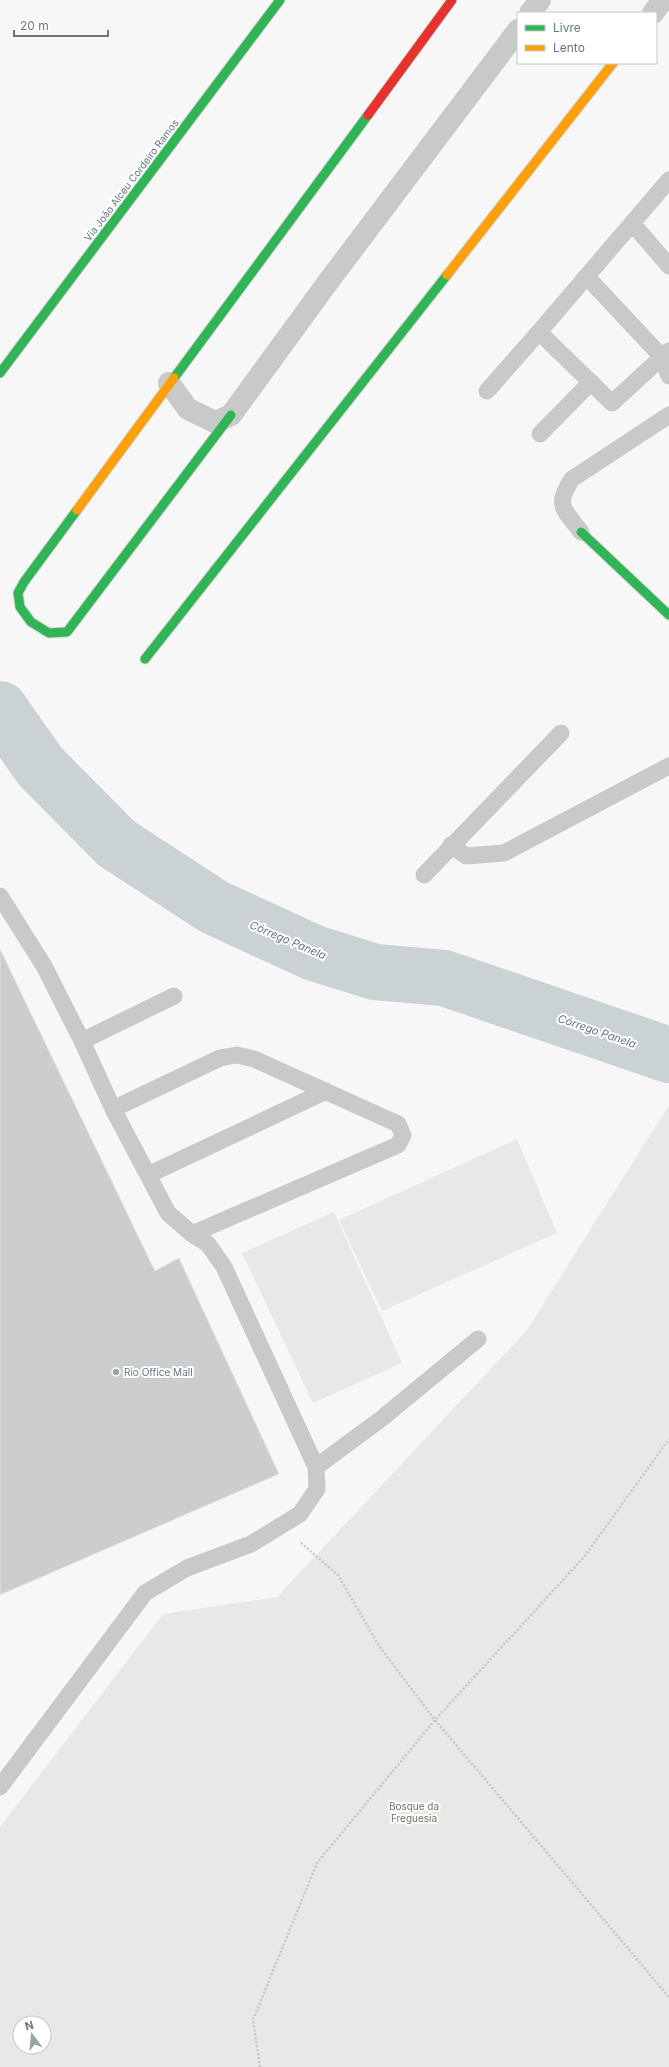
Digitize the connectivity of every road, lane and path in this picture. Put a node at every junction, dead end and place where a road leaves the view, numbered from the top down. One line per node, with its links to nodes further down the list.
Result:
1 (280, 0): 15 (street, Via João Alceu Cordeiro Ramos)
2 (452, 0): 18 (street)
3 (540, 0): 5 (street)
4 (663, 0): 6 (street)
5 (531, 12)
6 (654, 12)
7 (517, 31): 20 (street)
8 (612, 64): 25 (street)
9 (669, 180): 10 (lane)
10 (632, 224): 11 (lane); 12 (lane)
11 (669, 266)
12 (587, 277): 13 (lane); 14 (lane)
13 (539, 332): 17 (lane); 19 (lane)
14 (666, 354): 16 (lane); 17 (lane)
15 (0, 373)
16 (669, 376)
17 (591, 382): 22 (lane)
18 (169, 383): 20 (street); 20 (street)
19 (487, 391)
20 (231, 415)
21 (669, 415): 23 (lane)
22 (540, 434)
23 (581, 532): 24 (street)
24 (669, 615)
25 (145, 658)
26 (561, 733): 28 (lane)
27 (669, 766): 28 (lane)
28 (452, 845): 29 (lane)
29 (424, 875)
30 (0, 896): 32 (lane)
31 (174, 996): 32 (lane)
32 (82, 1041): 34 (lane)
33 (326, 1092): 34 (lane); 35 (lane); 36 (lane)
34 (113, 1109): 35 (lane)
35 (148, 1176): 36 (lane)
36 (192, 1234): 39 (lane)
37 (478, 1339): 39 (lane)
38 (669, 1439): 41 (path)
39 (316, 1467): 40 (lane)
40 (281, 1526): 41 (path); 42 (lane)
41 (435, 1720): 43 (path); 44 (path)
42 (0, 1787)
43 (669, 1997)
44 (260, 2067)

